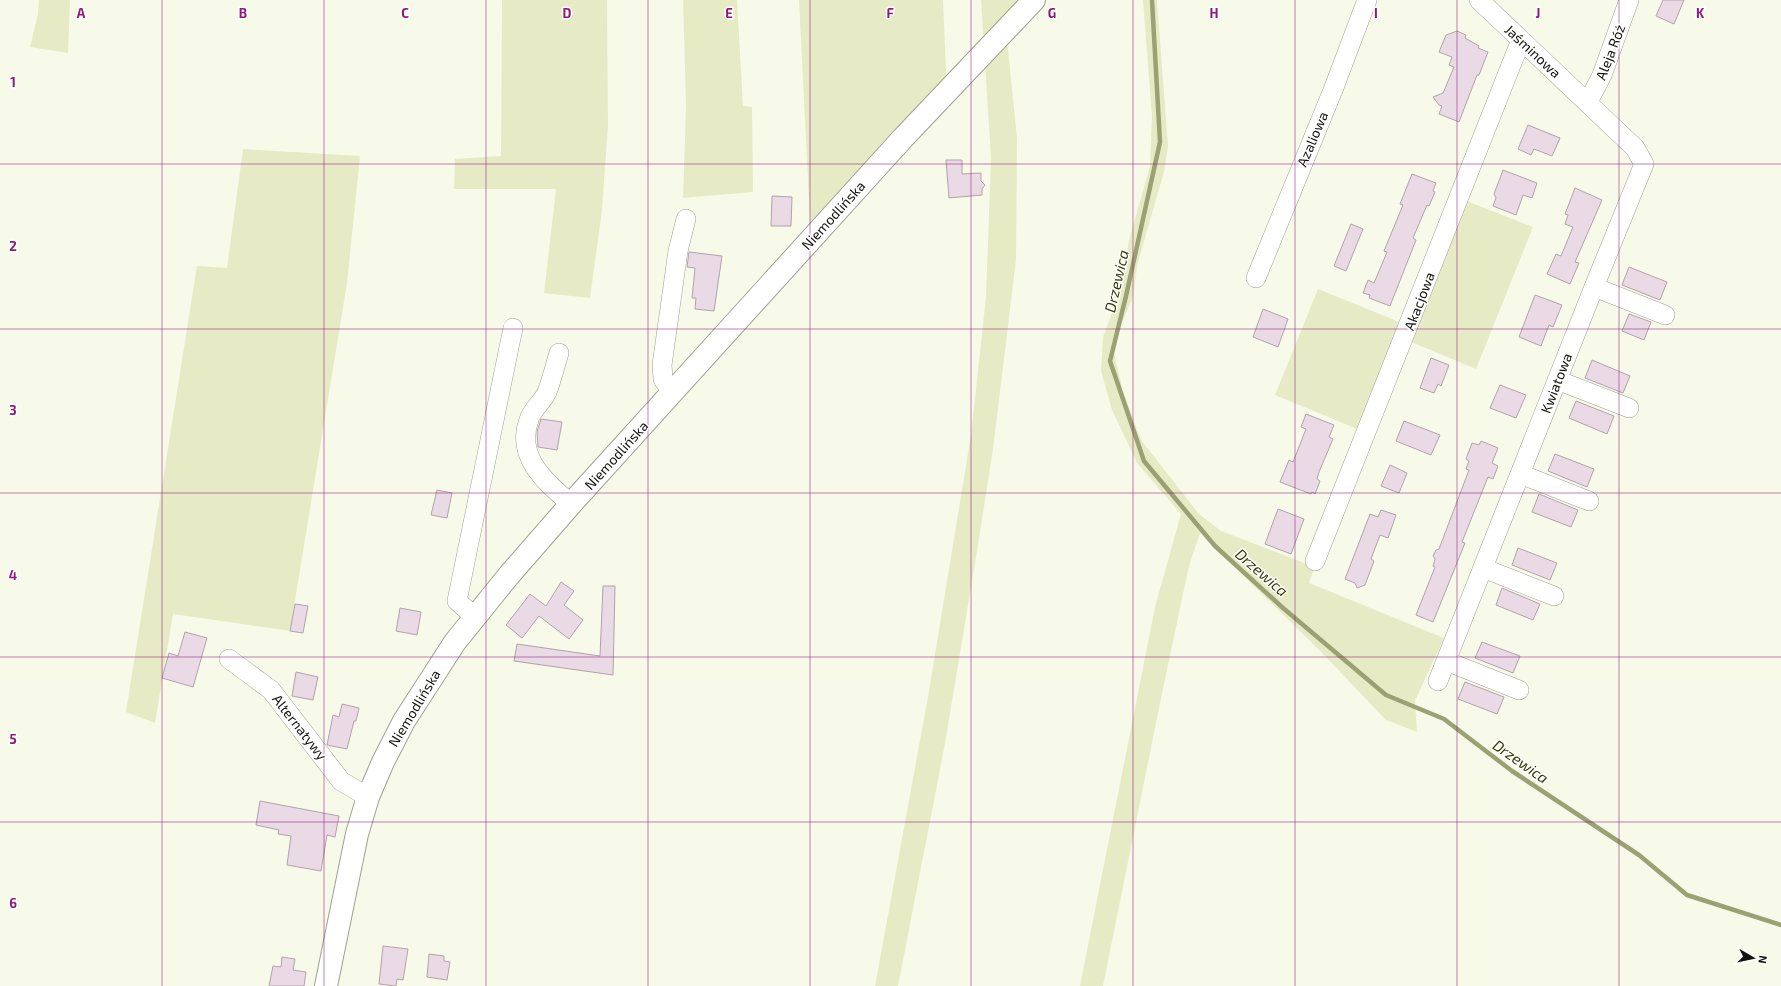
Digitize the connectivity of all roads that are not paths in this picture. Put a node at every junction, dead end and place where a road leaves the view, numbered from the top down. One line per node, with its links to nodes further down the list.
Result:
1 (1034, 0): 14 (main road, Niemodlińska)
2 (1367, 0): 8 (street, Azaliowa)
3 (1479, 0): 5 (street, Jaśminowa)
4 (1629, 0): 6 (street, Aleja Róż)
5 (1521, 40): 6 (street, Jaśminowa); 19 (street, Akacjowa)
6 (1588, 102): 9 (street, Kwiatowa)
7 (686, 219): 14 (street)
8 (1256, 278)
9 (1594, 287): 10 (street); 13 (street, Kwiatowa)
10 (1665, 315)
11 (513, 328): 22 (street)
12 (559, 353): 18 (street)
13 (1557, 380): 15 (street); 16 (street, Kwiatowa)
14 (672, 392): 18 (main road, Niemodlińska)
15 (1629, 408)
16 (1520, 474): 17 (street); 20 (street, Kwiatowa)
17 (1589, 501)
18 (571, 504): 22 (main road, Niemodlińska)
19 (1315, 561)
20 (1483, 568): 21 (street); 24 (street, Kwiatowa)
21 (1554, 596)
22 (475, 617): 27 (main road, Niemodlińska)
23 (229, 658): 27 (street, Alternatywy)
24 (1446, 661): 25 (street, Kwiatowa); 26 (street)
25 (1438, 681)
26 (1518, 690)
27 (368, 797): 28 (main road, Niemodlińska)
28 (326, 986)

